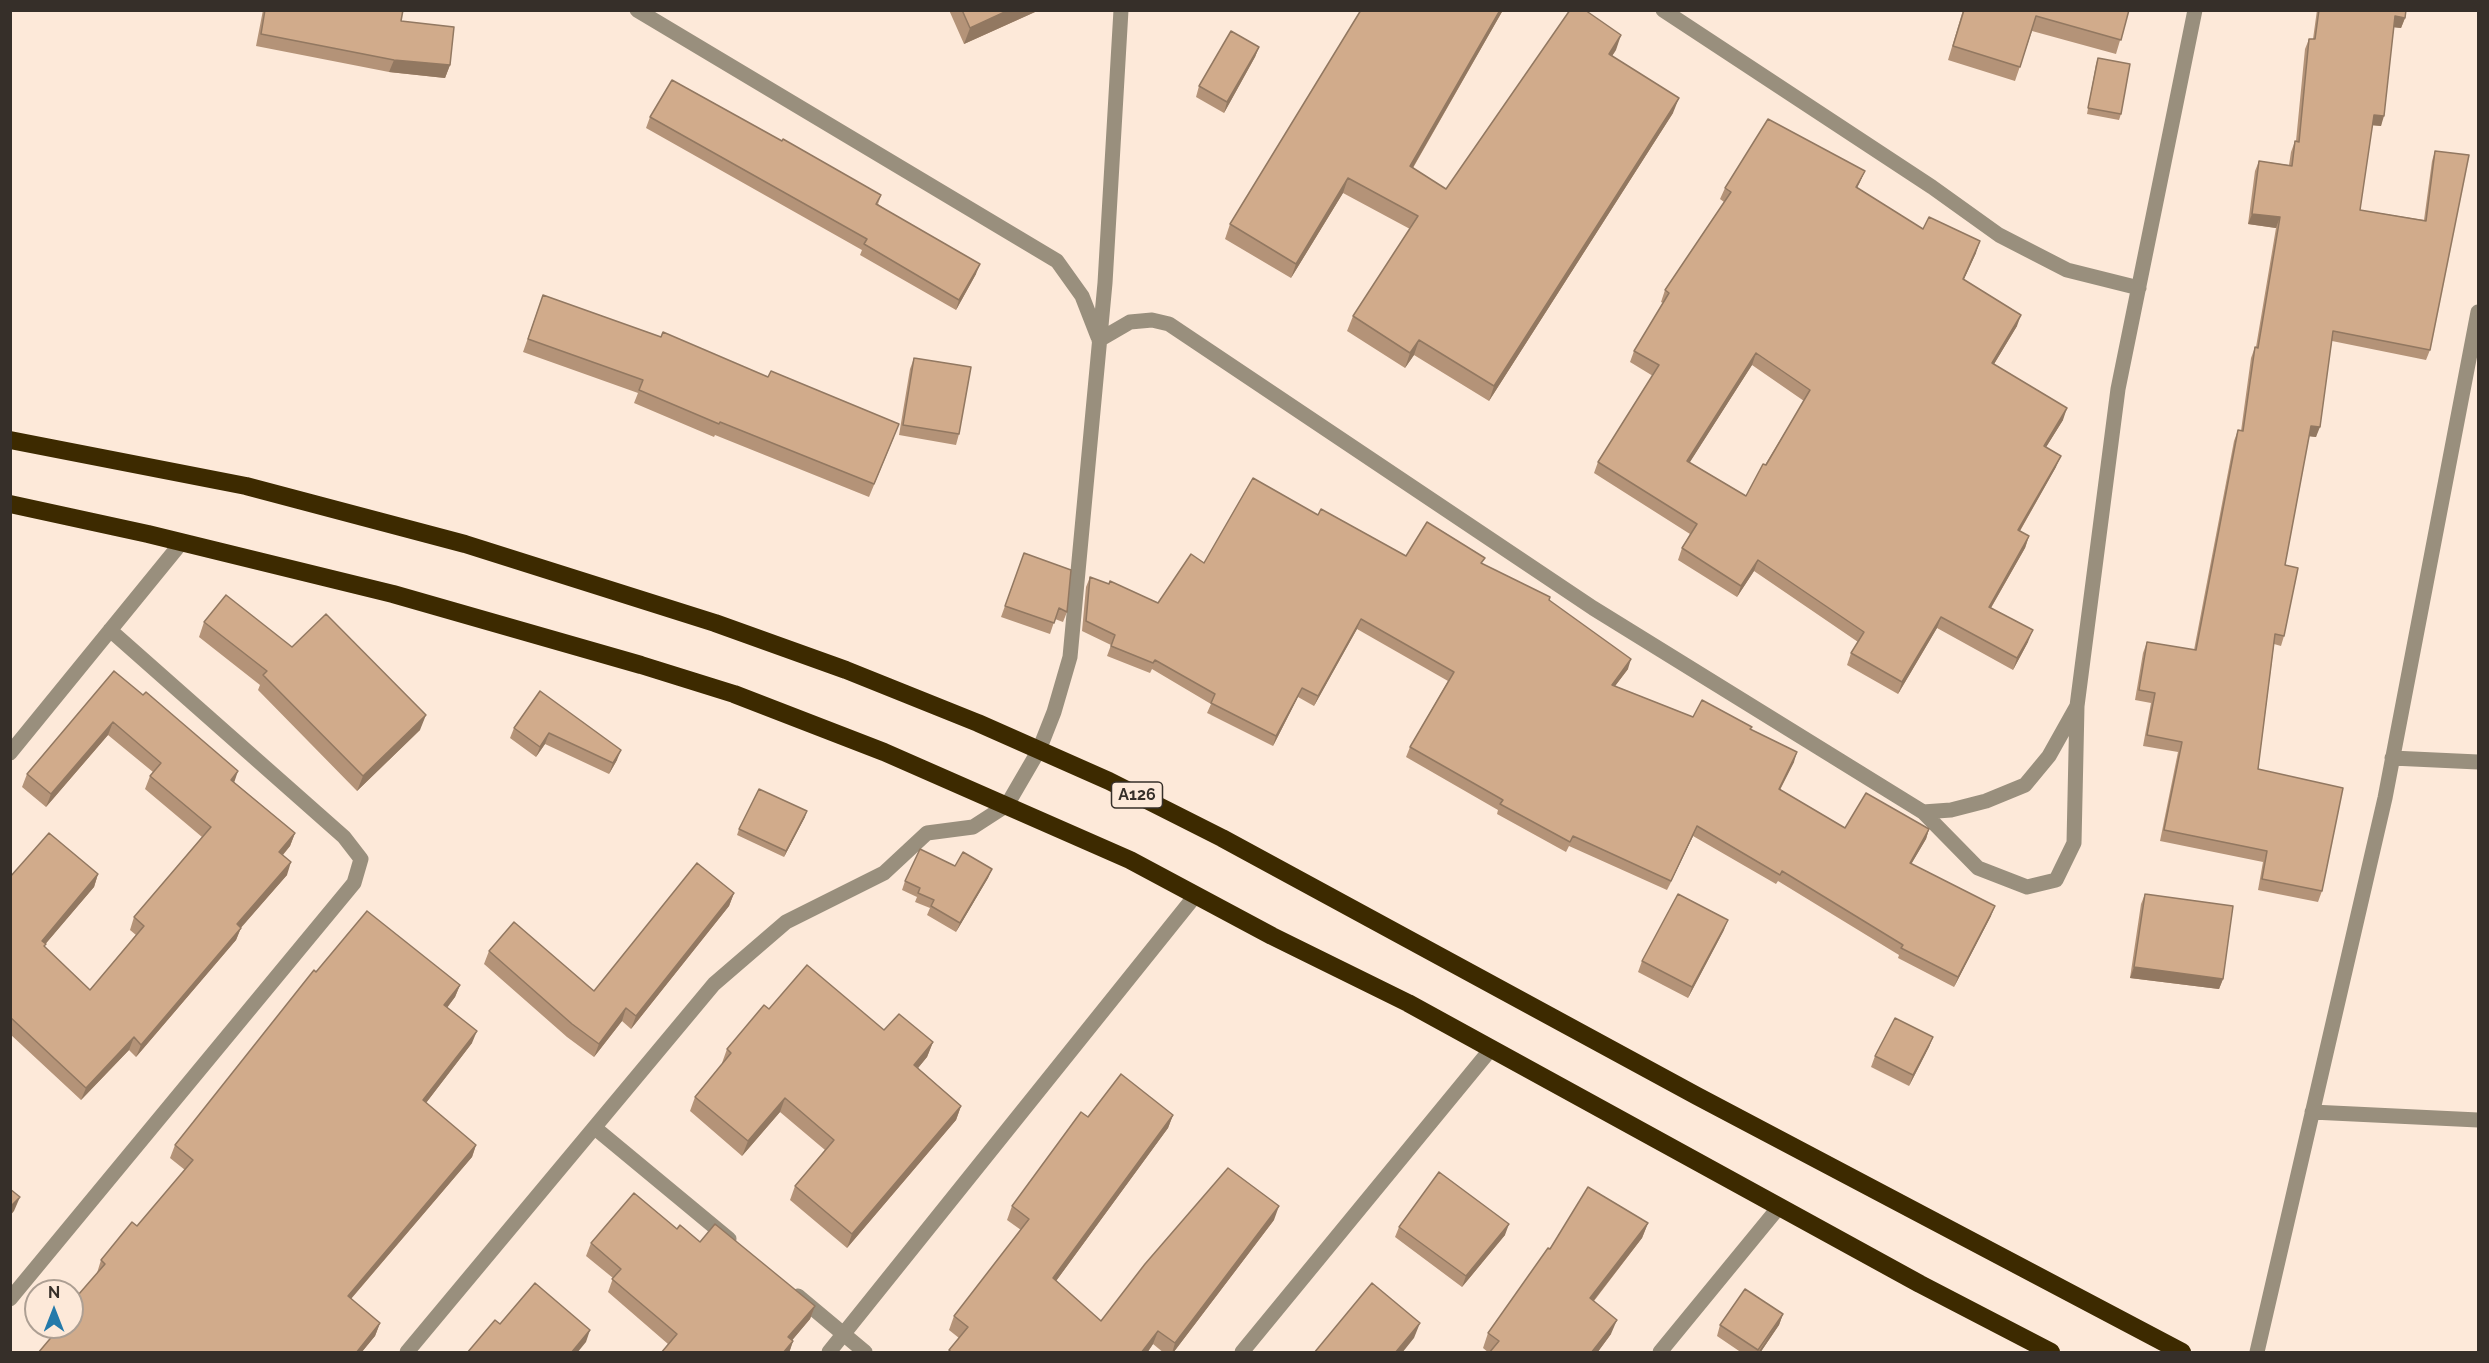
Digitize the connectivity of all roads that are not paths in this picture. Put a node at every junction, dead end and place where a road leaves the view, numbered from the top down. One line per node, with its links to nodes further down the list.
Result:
1 (637, 10): 7 (street)
2 (1121, 10): 7 (street)
3 (1664, 10): 5 (street)
4 (2195, 10): 5 (street)
5 (2139, 288): 12 (street)
6 (2478, 312): 15 (street)
7 (1099, 340): 13 (street); 18 (street)
8 (10, 440): 13 (highway, A126)
9 (10, 504): 10 (highway)
10 (182, 542): 11 (street); 17 (highway)
11 (110, 630): 14 (street); 27 (street)
12 (2077, 706): 18 (street); 18 (street)
13 (1039, 750): 17 (street); 35 (highway, A126)
14 (10, 753)
15 (2392, 758): 16 (street); 21 (street)
16 (2478, 762)
17 (1007, 805): 19 (highway); 23 (street)
18 (1923, 812)
19 (1195, 896): 20 (highway); 28 (street)
20 (1491, 1049): 24 (highway); 32 (street)
21 (2312, 1112): 22 (street); 36 (street)
22 (2478, 1120)
23 (595, 1128): 25 (street); 29 (street)
24 (1779, 1207): 33 (street); 34 (highway)
25 (742, 1250)
26 (788, 1288): 28 (street)
27 (10, 1299)
28 (844, 1334): 30 (street); 31 (street)
29 (407, 1353)
30 (829, 1353)
31 (865, 1353)
32 (1242, 1353)
33 (1660, 1353)
34 (2051, 1353)
35 (2182, 1353)
36 (2257, 1353)

